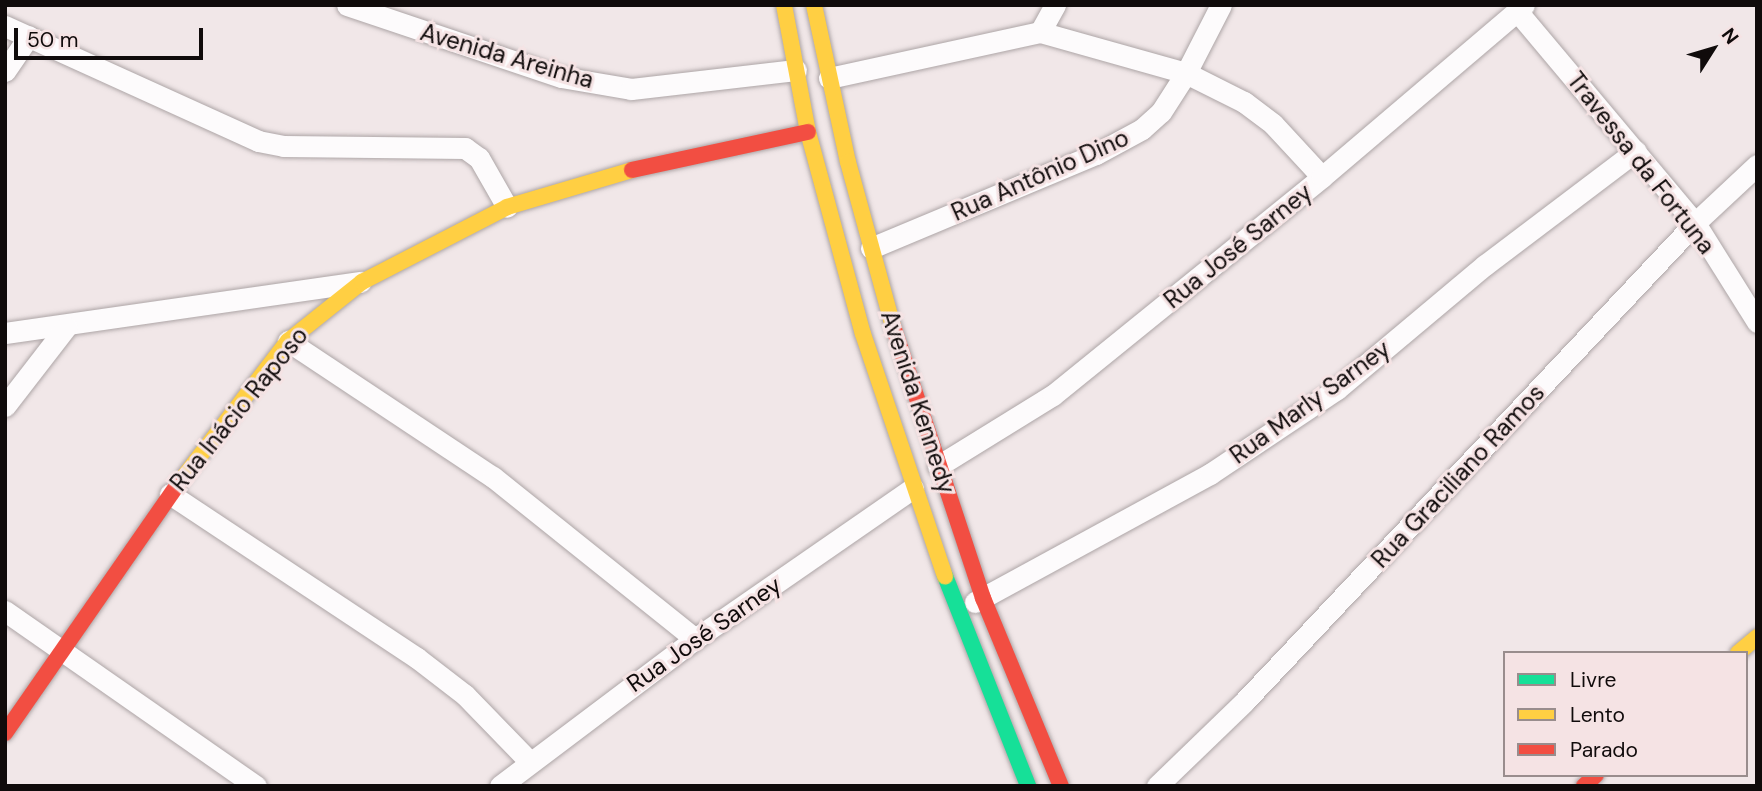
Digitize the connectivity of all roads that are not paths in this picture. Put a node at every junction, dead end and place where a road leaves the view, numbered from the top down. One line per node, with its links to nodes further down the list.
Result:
1 (347, 5): 10 (street, Avenida Areinha)
2 (784, 5): 10 (main road, Avenida Kennedy)
3 (1055, 5): 8 (street)
4 (1221, 5): 12 (street, Rua Antônio Dino)
5 (1521, 8): 15 (street, Travessa da Fortuna); 17 (street, Rua José Sarney)
6 (819, 9): 13 (main road, Avenida Kennedy)
7 (5, 26): 9 (street)
8 (1040, 32): 12 (street); 13 (street)
9 (29, 36): 11 (street); 18 (street)
10 (796, 70): 14 (main road, Avenida Kennedy)
11 (5, 71)
12 (1186, 73): 17 (street); 20 (street, Rua Antônio Dino)
13 (829, 78): 20 (main road, Avenida Kennedy)
14 (808, 132): 18 (main road, Rua Inácio Raposo); 28 (main road, Avenida Kennedy)
15 (1636, 151): 19 (street, Travessa da Fortuna); 30 (street, Rua Marly Sarney)
16 (1757, 164): 19 (street, Rua Graciliano Ramos)
17 (1322, 177): 27 (street, Rua José Sarney)
18 (507, 207): 21 (main road, Rua Inácio Raposo)
19 (1695, 223): 22 (street, Travessa da Fortuna); 43 (street, Rua Graciliano Ramos)
20 (871, 248): 27 (main road, Avenida Kennedy)
21 (362, 282): 23 (street); 25 (main road, Rua Inácio Raposo)
22 (1757, 322)
23 (66, 327): 24 (street); 26 (street)
24 (5, 333)
25 (288, 341): 29 (main road, Rua Inácio Raposo); 34 (street)
26 (5, 407)
27 (938, 466): 30 (main road, Avenida Kennedy)
28 (913, 488): 32 (main road, Avenida Kennedy); 34 (street, Rua José Sarney)
29 (170, 494): 35 (main road, Rua Inácio Raposo); 38 (street)
30 (983, 598): 32 (street, Rua Marly Sarney); 42 (main road, Avenida Kennedy)
31 (5, 611): 35 (street)
32 (957, 611): 41 (main road, Avenida Kennedy)
33 (1757, 637): 36 (main road)
34 (695, 639): 38 (street, Rua José Sarney)
35 (63, 649): 37 (main road, Rua Inácio Raposo); 39 (street)
36 (1740, 651)
37 (5, 733)
38 (530, 761): 40 (street, Rua José Sarney)
39 (256, 786)
40 (500, 786)
41 (1028, 786)
42 (1061, 786)
43 (1157, 786)

